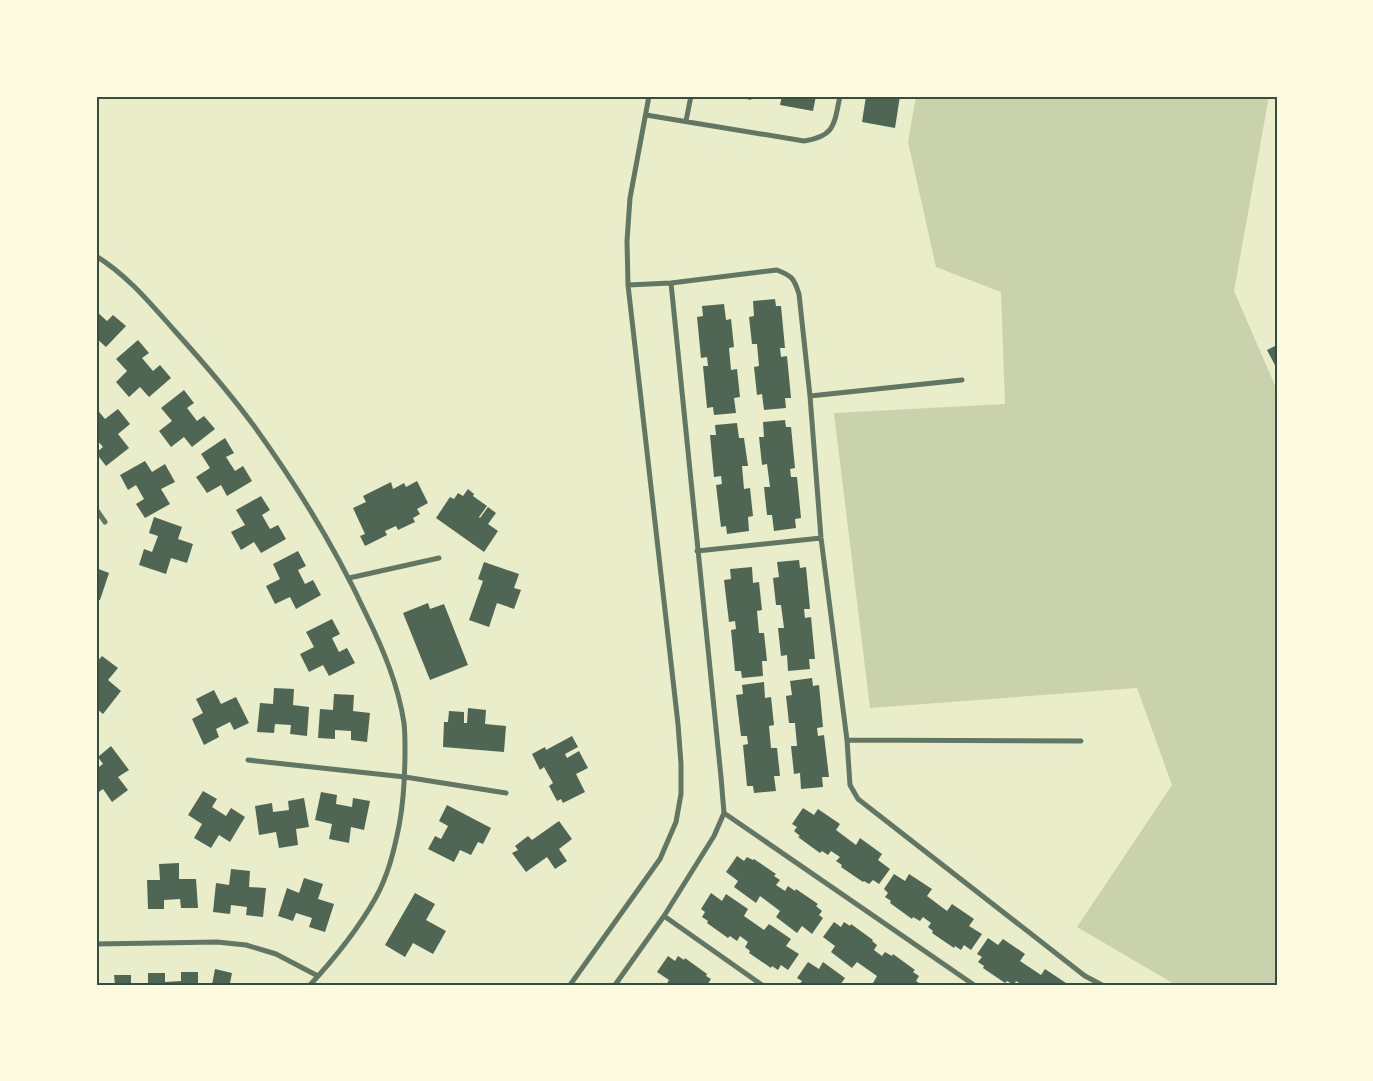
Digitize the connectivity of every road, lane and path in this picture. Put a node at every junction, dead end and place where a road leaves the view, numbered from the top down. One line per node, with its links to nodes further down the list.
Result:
1 (649, 96): 4 (street)
2 (691, 96): 5 (street)
3 (840, 96): 5 (street)
4 (646, 115): 5 (street); 8 (street)
5 (686, 121)
6 (96, 256): 16 (street)
7 (671, 283): 8 (street); 10 (street); 14 (street)
8 (628, 286): 27 (street)
9 (962, 380): 10 (street)
10 (810, 396): 13 (street)
11 (96, 509): 12 (street)
12 (105, 522)
13 (821, 538): 14 (street); 17 (street)
14 (697, 551): 22 (street)
15 (439, 558): 16 (street)
16 (349, 578): 20 (street)
17 (847, 740): 18 (street); 31 (street)
18 (1081, 741)
19 (248, 760): 20 (street)
20 (405, 777): 21 (street); 25 (street)
21 (506, 793)
22 (724, 812): 23 (street); 30 (street)
23 (664, 916): 28 (street); 29 (street)
24 (96, 944): 25 (street)
25 (318, 976): 26 (street)
26 (310, 985)
27 (570, 985)
28 (615, 985)
29 (762, 985)
30 (974, 985)
31 (1102, 985)

